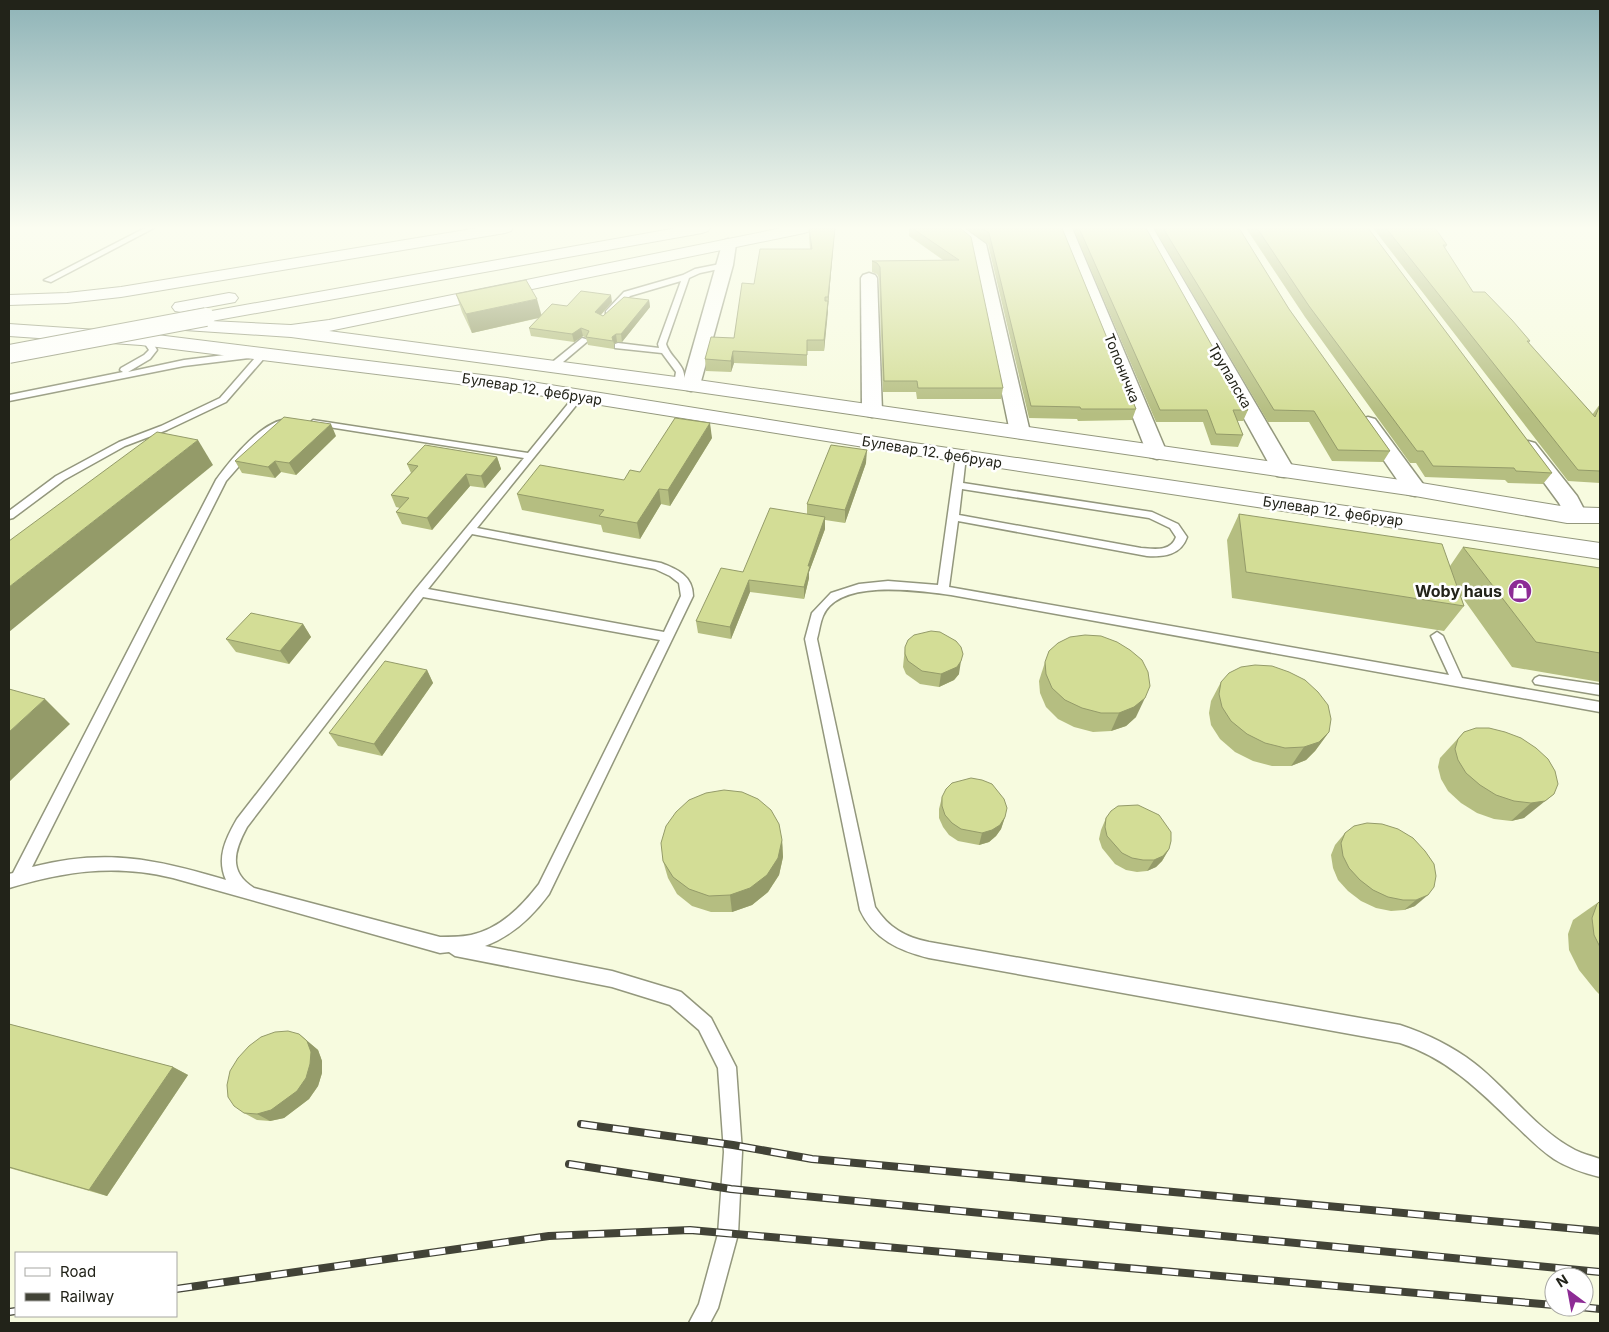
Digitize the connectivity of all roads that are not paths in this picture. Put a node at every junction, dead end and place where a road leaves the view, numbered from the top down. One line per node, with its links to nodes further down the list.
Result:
1 (130, 290): 12 (main road)
2 (273, 290): 18 (main road)
3 (356, 290): 25 (main road, bridge)
4 (500, 290): 13 (main road)
5 (640, 290): 15 (lane)
6 (681, 290): 23 (lane)
7 (717, 290): 28 (street)
8 (869, 290): 32 (street)
9 (988, 290): 34 (street)
10 (1090, 290): 35 (street, Топоничка)
11 (1181, 290): 38 (street, Трупалска)
12 (9, 300)
13 (447, 301): 17 (main road); 22 (main road)
14 (9, 314): 17 (main road)
15 (602, 320)
16 (9, 330): 19 (main road, Булевар 12. фебруар)
17 (291, 331): 22 (main road, Булевар 12. фебруар)
18 (9, 338)
19 (141, 339): 24 (main road, Булевар 12. фебруар); 27 (lane)
20 (586, 342): 26 (lane)
21 (618, 346): 23 (lane)
22 (425, 348): 26 (main road, Булевар 12. фебруар)
23 (664, 351): 28 (lane)
24 (264, 353): 27 (lane); 29 (main road, Булевар 12. фебруар); 42 (lane)
25 (9, 354)
26 (553, 366): 28 (main road, Булевар 12. фебруар)
27 (104, 379): 30 (lane)
28 (685, 384): 32 (main road, Булевар 12. фебруар)
29 (580, 396): 36 (lane); 37 (main road, Булевар 12. фебруар)
30 (9, 398)
31 (1357, 407): 40 (street)
32 (872, 411): 34 (main road, Булевар 12. фебруар)
33 (1517, 431): 41 (street)
34 (1020, 432): 35 (main road, Булевар 12. фебруар)
35 (1157, 453): 38 (main road, Булевар 12. фебруар)
36 (530, 456): 45 (lane); 55 (lane)
37 (961, 456): 39 (lane); 46 (main road, Булевар 12. фебруар)
38 (1284, 471): 40 (main road, Булевар 12. фебруар)
39 (957, 485): 44 (lane); 44 (lane)
40 (1415, 489): 41 (main road, Булевар 12. фебруар)
41 (1576, 515): 43 (main road, Булевар 12. фебруар)
42 (9, 516)
43 (1600, 516)
44 (953, 517): 47 (lane)
45 (470, 530): 48 (lane); 50 (lane)
46 (1600, 551)
47 (943, 591): 52 (lane); 58 (lane)
48 (420, 592): 50 (lane); 56 (lane)
49 (1437, 636): 52 (lane)
50 (668, 637): 57 (lane)
51 (1539, 681): 53 (lane)
52 (1458, 682): 54 (lane)
53 (1600, 690)
54 (1600, 707)
55 (14, 879): 56 (lane)
56 (251, 894): 57 (lane)
57 (440, 945): 59 (lane)
58 (1600, 1168)
59 (699, 1323)

